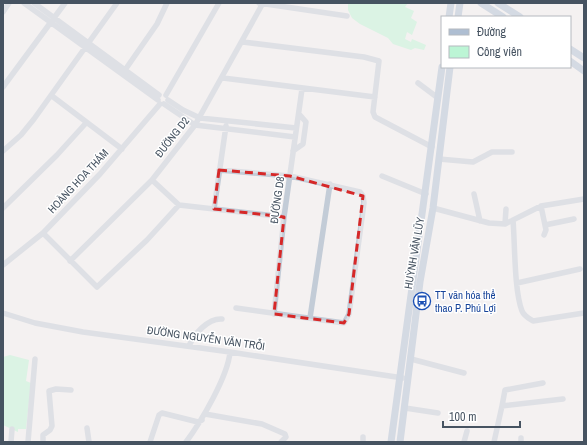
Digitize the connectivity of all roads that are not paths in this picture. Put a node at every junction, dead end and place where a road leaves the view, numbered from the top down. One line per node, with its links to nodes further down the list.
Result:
1 (9, 3): 13 (street)
2 (24, 3): 19 (street)
3 (34, 3): 19 (street)
4 (65, 3): 19 (street)
5 (117, 3): 21 (street)
6 (167, 3): 27 (street)
7 (219, 3): 36 (street, HOÀNG HOA THÁM)
8 (451, 3): 15 (main road)
9 (460, 3): 16 (main road)
10 (481, 3): 17 (main road)
11 (498, 3): 18 (main road)
12 (262, 4): 14 (street); 20 (street, ĐƯỜNG D2)
13 (3, 12)
14 (347, 16)
15 (449, 16)
16 (458, 16)
17 (501, 16)
18 (518, 16)
19 (52, 21): 21 (street); 31 (street)
20 (243, 42): 29 (street, ĐƯỜNG D2); 34 (street)
21 (87, 46): 27 (street); 33 (street); 36 (street)
22 (571, 50): 23 (main road)
23 (584, 58)
24 (571, 62): 28 (main road)
25 (442, 68): 35 (main road, HUỲNH VĂN LŨY)
26 (450, 68): 52 (main road, HUỲNH VĂN LŨY)
27 (125, 70): 36 (street)
28 (584, 70)
29 (223, 78): 32 (street); 38 (street, ĐƯỜNG D2)
30 (418, 83): 35 (street)
31 (3, 87)
32 (302, 89): 34 (street); 37 (street, ĐƯỜNG D8)
33 (52, 96): 40 (street); 49 (street)
34 (375, 97): 47 (street)
35 (438, 98): 47 (main road, HUỲNH VĂN LŨY)
36 (163, 100): 38 (street); 41 (street); 48 (street, HOÀNG HOA THÁM)
37 (299, 114): 43 (street, ĐƯỜNG D8); 50 (street)
38 (200, 118): 39 (street); 41 (street, ĐƯỜNG D2)
39 (226, 122): 42 (street); 44 (street)
40 (86, 123): 48 (street); 63 (street)
41 (195, 125): 44 (street); 56 (street, ĐƯỜNG D2)
42 (267, 126): 43 (street); 45 (street)
43 (296, 128): 46 (street, ĐƯỜNG D8)
44 (226, 129): 45 (street); 53 (street)
45 (267, 133): 46 (street)
46 (295, 137): 50 (street, ĐƯỜNG D8)
47 (432, 147): 58 (main road, HUỲNH VĂN LŨY)
48 (122, 150): 73 (street, HOÀNG HOA THÁM)
49 (3, 151)
50 (293, 151): 54 (street, ĐƯỜNG D8)
51 (512, 152): 52 (street)
52 (439, 159): 64 (main road, HUỲNH VĂN LŨY)
53 (219, 170): 54 (street); 65 (street)
54 (290, 176): 57 (street); 67 (street, ĐƯỜNG D8)
55 (382, 176): 58 (street)
56 (152, 180): 61 (street); 75 (street, ĐƯỜNG D2)
57 (330, 184): 83 (street); 83 (street)
58 (426, 194): 90 (main road, HUỲNH VĂN LŨY)
59 (474, 194): 70 (street)
60 (584, 199): 62 (street)
61 (179, 205): 65 (street); 75 (street)
62 (541, 206): 69 (street); 72 (street)
63 (3, 208)
64 (433, 208): 70 (street); 88 (main road, HUỲNH VĂN LŨY)
65 (214, 209): 67 (street)
66 (506, 209): 71 (street)
67 (284, 217): 82 (street, ĐƯỜNG D8)
68 (574, 219): 72 (street)
69 (513, 220): 71 (street); 78 (street)
70 (480, 221): 71 (street)
71 (505, 224)
72 (545, 225): 74 (street)
73 (43, 233): 75 (street); 76 (street, HOÀNG HOA THÁM)
74 (544, 235)
75 (70, 261)
76 (3, 265)
77 (580, 270): 78 (street)
78 (517, 283): 81 (street)
79 (236, 308): 82 (street)
80 (3, 313): 85 (street, ĐƯỜNG NGUYỄN VĂN TRỖI)
81 (584, 313)
82 (274, 314): 83 (street)
83 (310, 318)
84 (222, 319): 85 (street)
85 (189, 346): 86 (street, ĐƯỜNG NGUYỄN VĂN TRỖI)
86 (230, 352): 90 (street, ĐƯỜNG NGUYỄN VĂN TRỖI); 97 (street)
87 (35, 359): 102 (street)
88 (411, 359): 89 (street); 90 (main road, HUỲNH VĂN LŨY)
89 (464, 373)
90 (405, 378): 95 (main road, HUỲNH VĂN LŨY); 108 (main road, HUỲNH VĂN LŨY)
91 (543, 383): 94 (street)
92 (71, 390): 103 (street)
93 (563, 399): 94 (street)
94 (502, 406): 111 (street)
95 (405, 408): 96 (street); 109 (main road, HUỲNH VĂN LŨY)
96 (438, 412)
97 (203, 417): 105 (street); 106 (street); 107 (street)
98 (86, 428): 104 (street)
99 (12, 429): 101 (street)
100 (467, 431): 110 (street)
101 (11, 442)
102 (28, 442)
103 (43, 442)
104 (88, 442)
105 (150, 442)
106 (186, 442)
107 (281, 442)
108 (392, 442)
109 (400, 442)
110 (464, 442)
111 (494, 442)

